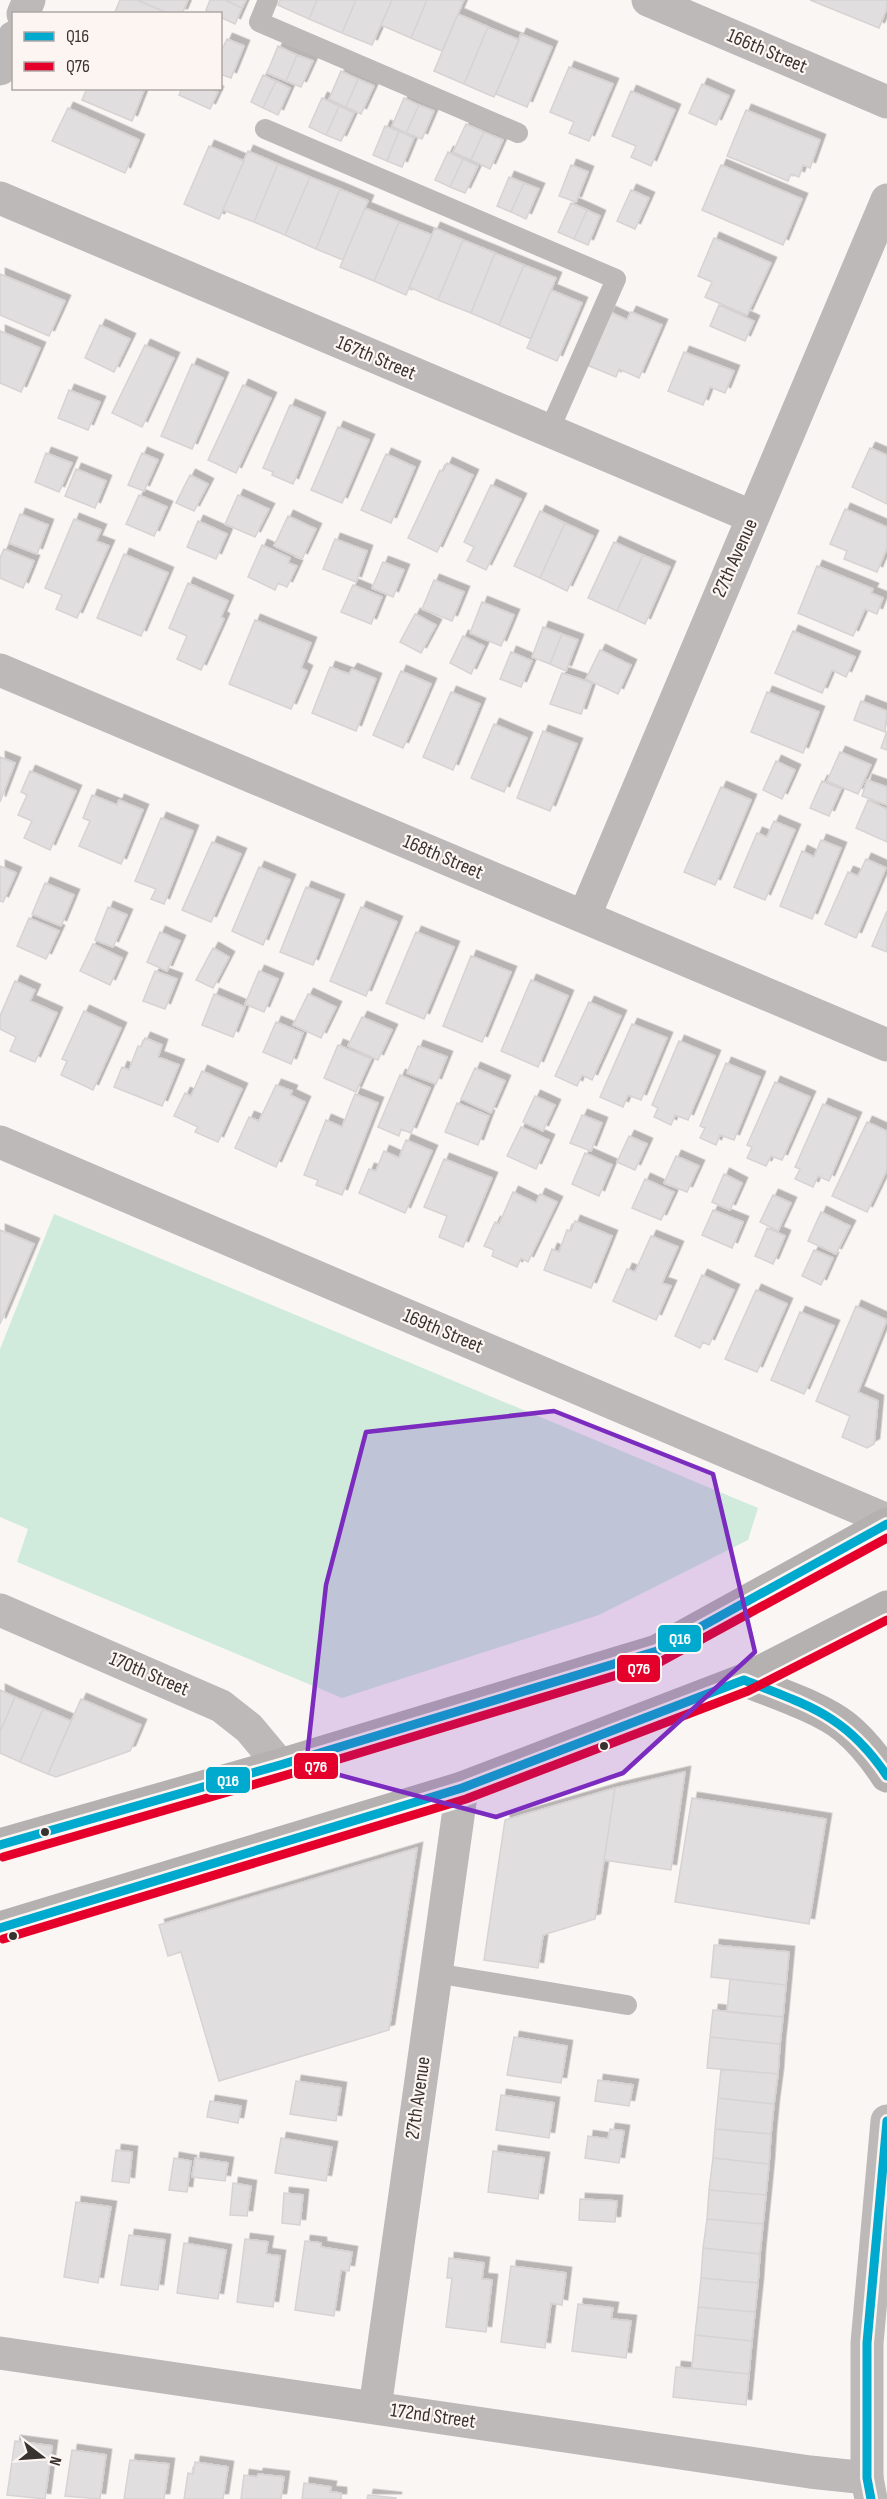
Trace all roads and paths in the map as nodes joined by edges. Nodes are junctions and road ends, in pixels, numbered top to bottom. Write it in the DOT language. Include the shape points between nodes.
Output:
graph roads {
  1 [pos="268,0"];
  2 [pos="648,0"];
  3 [pos="12,42"];
  4 [pos="0,69"];
  5 [pos="887,102"];
  6 [pos="265,129"];
  7 [pos="518,133"];
  8 [pos="0,198"];
  9 [pos="887,200"];
  10 [pos="549,431"];
  11 [pos="753,517"];
  12 [pos="0,670"];
  13 [pos="584,917"];
  14 [pos="887,1045"];
  15 [pos="0,1142"];
  16 [pos="887,1522"];
  17 [pos="887,1607"];
  18 [pos="0,1610"];
  19 [pos="744,1680"];
  20 [pos="280,1765"];
  21 [pos="887,1776"];
  22 [pos="462,1788"];
  23 [pos="0,1845"];
  24 [pos="0,1928"];
  25 [pos="435,1972"];
  26 [pos="627,2005"];
  27 [pos="887,2121"];
  28 [pos="0,2353"];
  29 [pos="375,2408"];
  30 [pos="869,2488"];
  1 -- 7 [label="lane" via="259,22"];
  2 -- 5 [label="street, 166th Street"];
  3 -- 4 [label="street"];
  6 -- 10 [label="lane" via="616,279"];
  8 -- 10 [label="street, 167th Street"];
  9 -- 11 [label="street, 27th Avenue"];
  10 -- 11 [label="street, 167th Street"];
  11 -- 13 [label="street, 27th Avenue"];
  12 -- 13 [label="street, 168th Street"];
  13 -- 14 [label="street, 168th Street"];
  15 -- 16 [label="street, 169th Street"];
  16 -- 20 [label="main road" via="657,1651"];
  17 -- 19 [label="main road"];
  18 -- 20 [label="street, 170th Street" via="221,1706 249,1728"];
  19 -- 21 [label="main road" via="844,1727"];
  19 -- 22 [label="main road"];
  20 -- 23 [label="main road"];
  22 -- 24 [label="main road"];
  22 -- 25 [label="street, 27th Avenue"];
  25 -- 26 [label="lane"];
  25 -- 29 [label="street, 27th Avenue"];
  27 -- 30 [label="street" via="867,2343"];
  28 -- 29 [label="street, 172nd Street"];
  29 -- 30 [label="street, 172nd Street" via="810,2472"];
}
